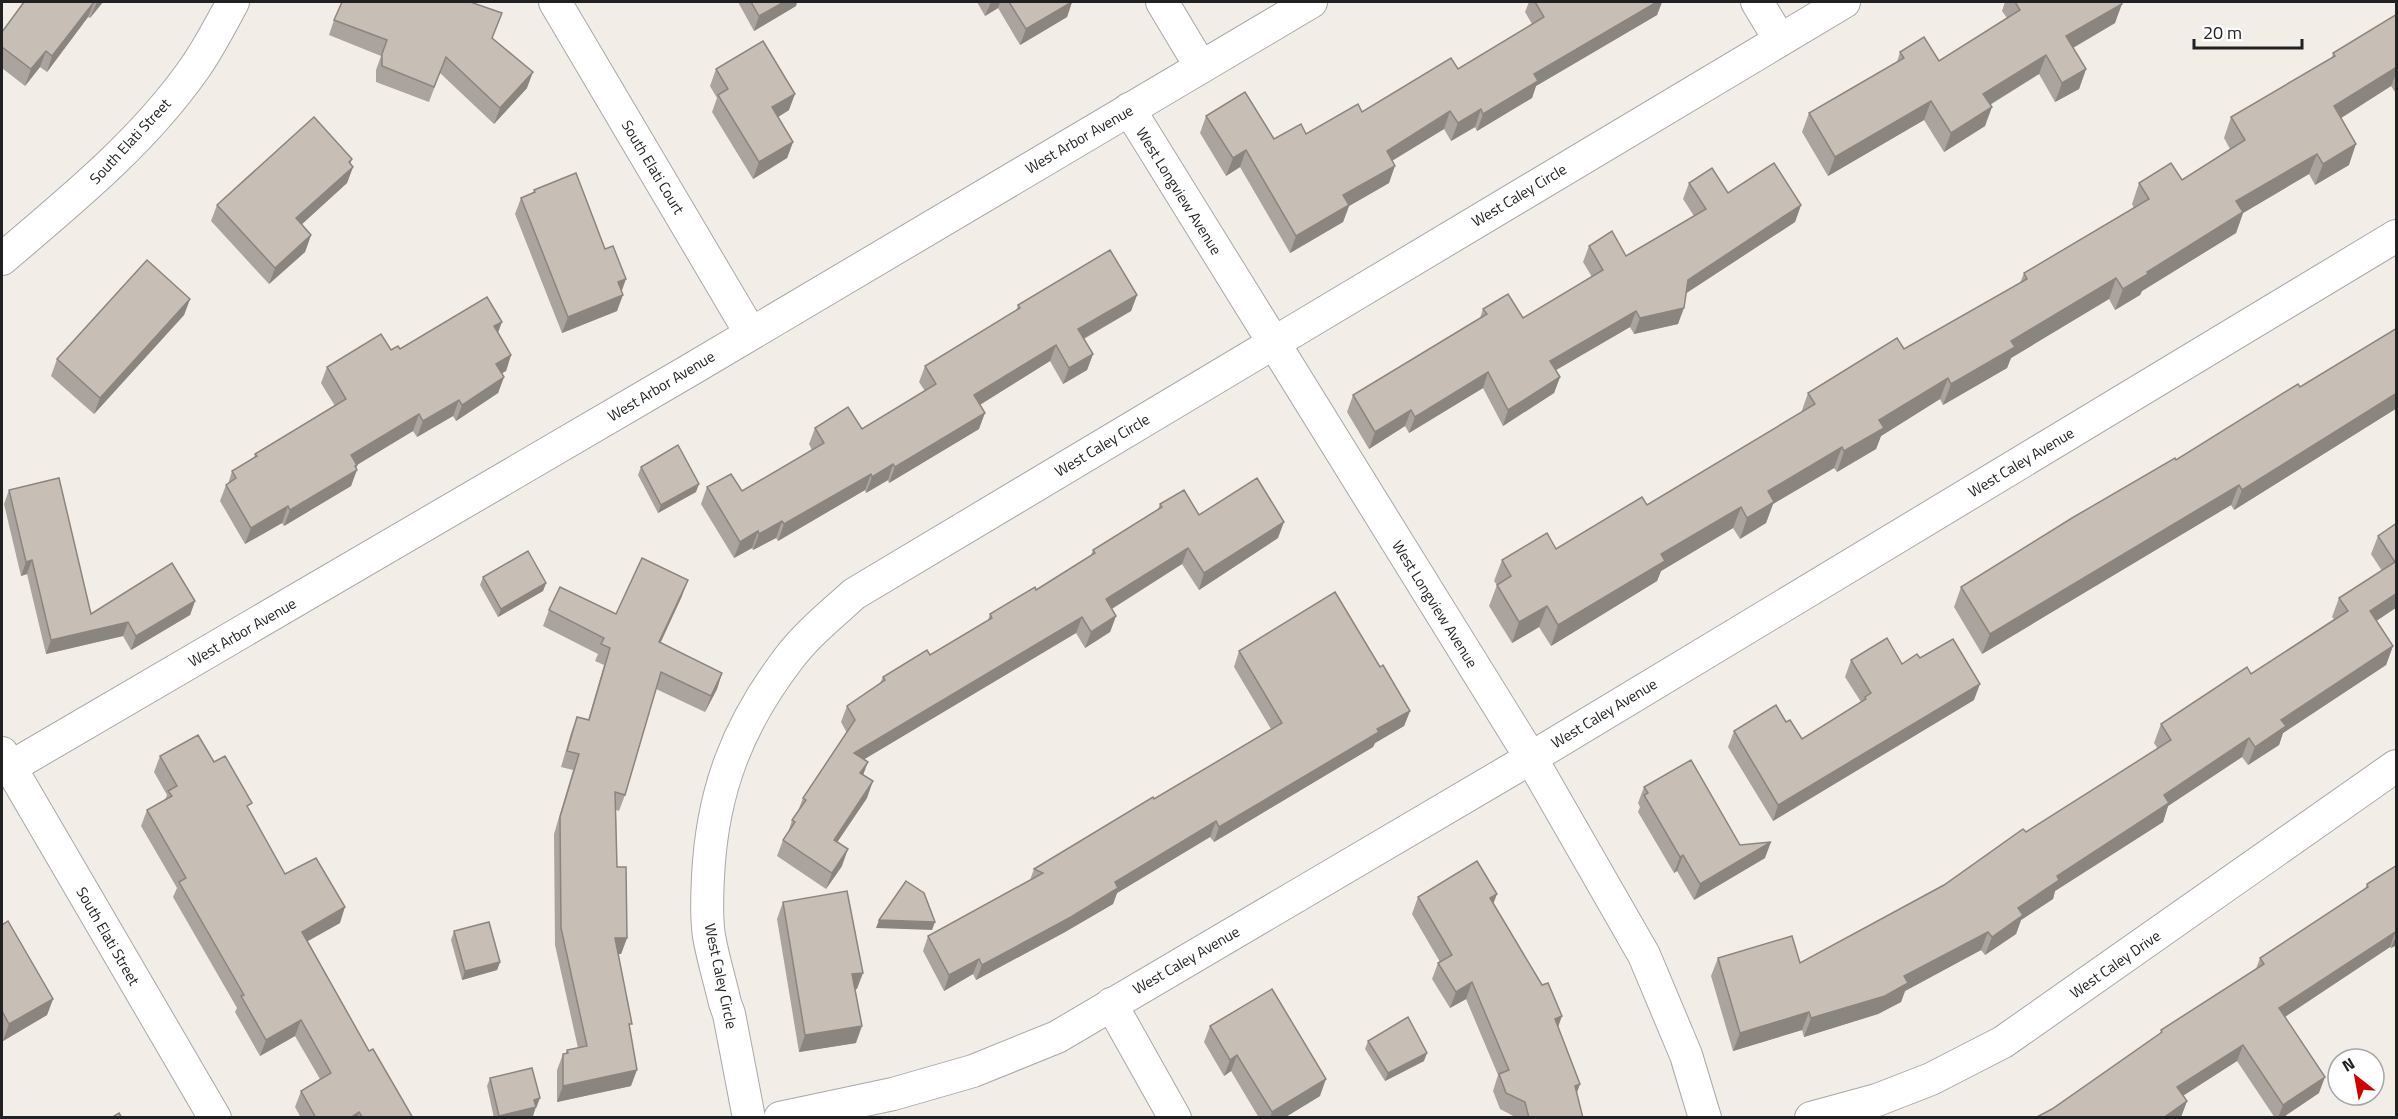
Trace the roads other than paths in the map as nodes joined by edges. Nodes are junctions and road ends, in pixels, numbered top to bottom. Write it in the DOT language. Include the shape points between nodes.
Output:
graph roads {
  1 [pos="233,2"];
  2 [pos="555,2"];
  3 [pos="1162,2"];
  4 [pos="1311,2"];
  5 [pos="1757,2"];
  6 [pos="1844,2"];
  7 [pos="1780,40"];
  8 [pos="1201,67"];
  9 [pos="1129,109"];
  10 [pos="2397,236"];
  11 [pos="2,259"];
  12 [pos="750,332"];
  13 [pos="1273,342"];
  14 [pos="1531,758"];
  15 [pos="5,760"];
  16 [pos="2397,766"];
  17 [pos="1111,1005"];
  18 [pos="215,1118"];
  19 [pos="749,1118"];
  20 [pos="780,1118"];
  21 [pos="1176,1118"];
  22 [pos="1705,1118"];
  23 [pos="1811,1118"];
  1 -- 11 [label="street, South Elati Street" via="195,69 157,114 88,186"];
  2 -- 12 [label="street, South Elati Court"];
  3 -- 8 [label="street"];
  4 -- 8 [label="street, West Arbor Avenue"];
  5 -- 7 [label="street"];
  6 -- 7 [label="street, West Caley Circle"];
  7 -- 13 [label="street, West Caley Circle"];
  8 -- 9 [label="street, West Arbor Avenue"];
  9 -- 12 [label="street, West Arbor Avenue"];
  9 -- 13 [label="street, West Longview Avenue"];
  10 -- 14 [label="street, West Caley Avenue"];
  12 -- 15 [label="street, West Arbor Avenue" via="690,370"];
  13 -- 14 [label="street, West Longview Avenue"];
  13 -- 19 [label="street, West Caley Circle" via="854,594 790,656 765,691 744,724 716,802 707,895 709,935"];
  14 -- 17 [label="street, West Caley Avenue"];
  14 -- 22 [label="street, West Longview Avenue" via="1644,955 1686,1055"];
  15 -- 18 [label="street, South Elati Street"];
  16 -- 23 [label="street, West Caley Drive" via="2003,1042 1931,1079"];
  17 -- 20 [label="street, West Caley Avenue" via="1058,1037 973,1071 893,1094"];
  17 -- 21 [label="street"];
}
